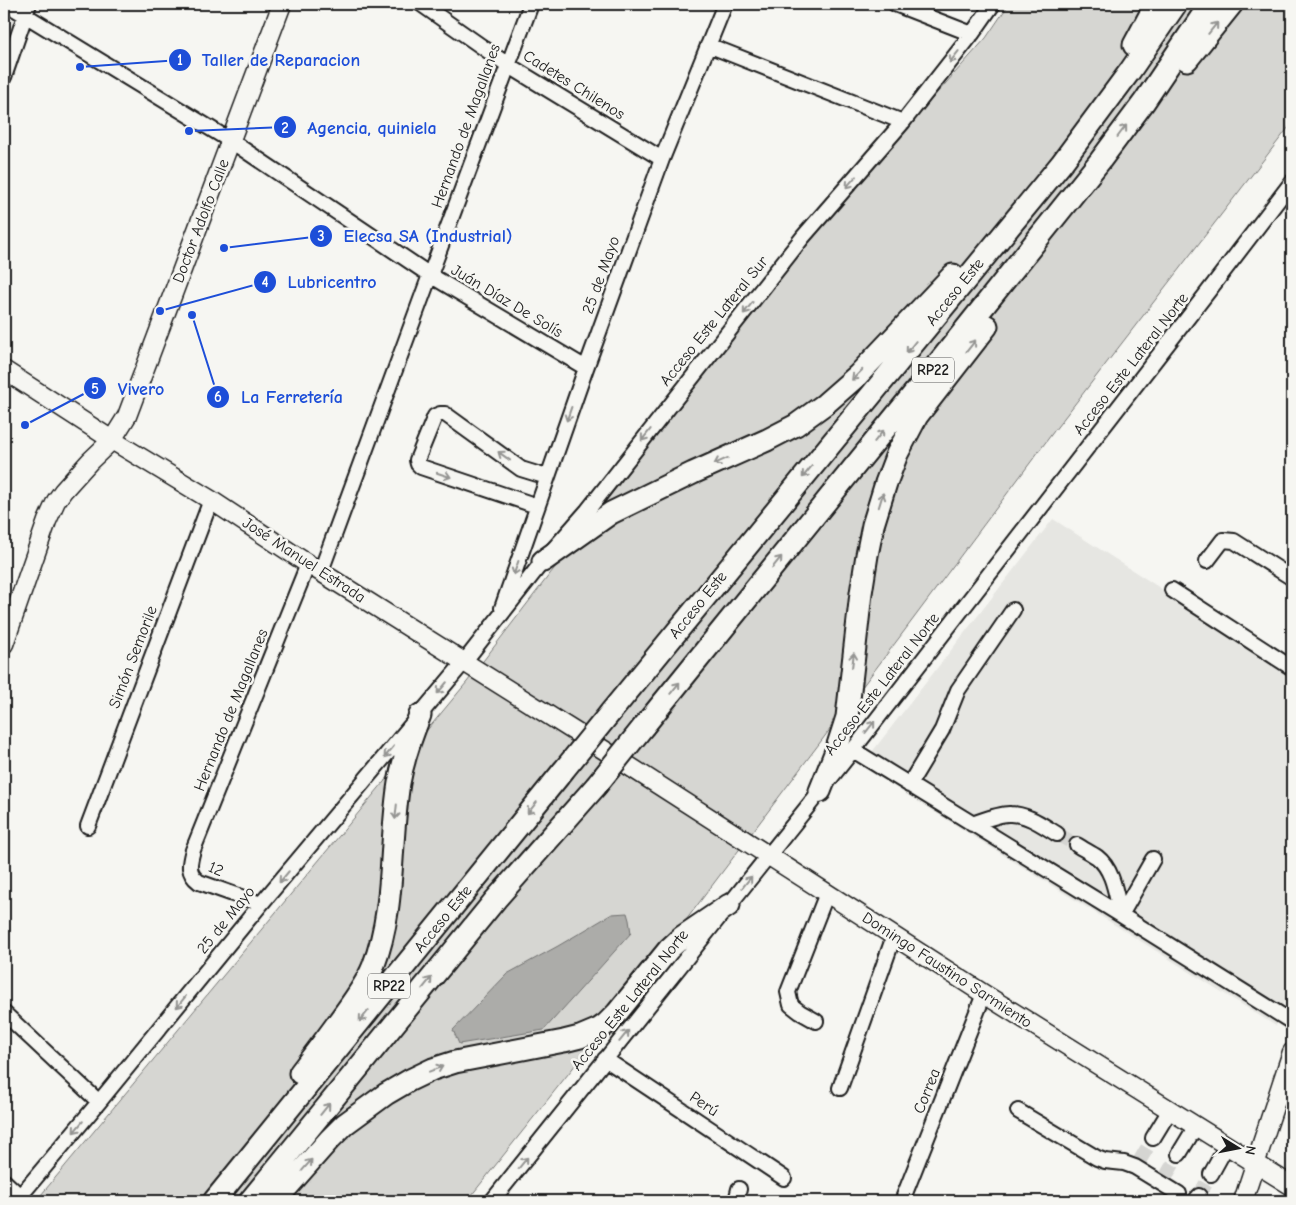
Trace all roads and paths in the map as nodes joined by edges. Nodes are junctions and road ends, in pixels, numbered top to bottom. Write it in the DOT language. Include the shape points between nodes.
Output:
graph roads {
  1 [pos="7,4"];
  2 [pos="282,4"];
  3 [pos="421,4"];
  4 [pos="531,4"];
  5 [pos="725,4"];
  6 [pos="895,4"];
  7 [pos="994,4"];
  8 [pos="1156,4"];
  9 [pos="1176,4"];
  10 [pos="1210,4"];
  11 [pos="1232,4"];
  12 [pos="28,10"];
  13 [pos="972,34"];
  14 [pos="708,45"];
  15 [pos="508,65"];
  16 [pos="4,77"];
  17 [pos="1144,102"];
  18 [pos="1103,108"];
  19 [pos="903,122"];
  20 [pos="231,142"];
  21 [pos="662,159"];
  22 [pos="1100,162"];
  23 [pos="1061,164"];
  24 [pos="1292,182"];
  25 [pos="430,275"];
  26 [pos="586,368"];
  27 [pos="4,370"];
  28 [pos="112,440"];
  29 [pos="547,477"];
  30 [pos="211,500"];
  31 [pos="537,506"];
  32 [pos="544,561"];
  33 [pos="1207,561"];
  34 [pos="315,567"];
  35 [pos="1292,578"];
  36 [pos="1172,590"];
  37 [pos="1013,610"];
  38 [pos="499,618"];
  39 [pos="4,644"];
  40 [pos="464,662"];
  41 [pos="1292,668"];
  42 [pos="420,714"];
  43 [pos="604,750"];
  44 [pos="853,750"];
  45 [pos="909,785"];
  46 [pos="820,791"];
  47 [pos="972,824"];
  48 [pos="88,826"];
  49 [pos="1057,834"];
  50 [pos="1077,845"];
  51 [pos="769,855"];
  52 [pos="1153,859"];
  53 [pos="190,870"];
  54 [pos="827,893"];
  55 [pos="261,904"];
  56 [pos="729,905"];
  57 [pos="1121,915"];
  58 [pos="894,936"];
  59 [pos="984,994"];
  60 [pos="4,1012"];
  61 [pos="816,1020"];
  62 [pos="1292,1022"];
  63 [pos="1292,1052"];
  64 [pos="605,1059"];
  65 [pos="840,1088"];
  66 [pos="99,1102"];
  67 [pos="1170,1110"];
  68 [pos="1018,1111"];
  69 [pos="1196,1126"];
  70 [pos="1153,1138"];
  71 [pos="1227,1145"];
  72 [pos="1180,1154"];
  73 [pos="1255,1163"];
  74 [pos="1211,1174"];
  75 [pos="784,1178"];
  76 [pos="4,1182"];
  77 [pos="1292,1186"];
  78 [pos="1191,1198"];
  79 [pos="18,1199"];
  80 [pos="204,1201"];
  81 [pos="214,1201"];
  82 [pos="250,1201"];
  83 [pos="275,1201"];
  84 [pos="492,1201"];
  85 [pos="902,1201"];
  86 [pos="1243,1201"];
  1 -- 12 [label="street, Juán Díaz De Solís"];
  2 -- 20 [label="main road, Doctor Adolfo Calle"];
  3 -- 15 [label="street, Cadetes Chilenos"];
  4 -- 15 [label="street, Hernando de Magallanes"];
  5 -- 14 [label="street, 25 de Mayo"];
  6 -- 13 [label="street"];
  7 -- 13 [label="street, Acceso Este Lateral Sur"];
  8 -- 18 [label="highway"];
  9 -- 18 [label="highway, Acceso Este / RP22"];
  10 -- 17 [label="highway, Acceso Este / RP22"];
  17 -- 11 [label="highway, one-way" via="1173,78"];
  12 -- 16 [label="street"];
  12 -- 20 [label="street, Juán Díaz De Solís"];
  13 -- 19 [label="street, Acceso Este Lateral Sur, one-way"];
  14 -- 19 [label="street"];
  14 -- 21 [label="street, 25 de Mayo"];
  15 -- 21 [label="street, Cadetes Chilenos"];
  15 -- 25 [label="street, Hernando de Magallanes"];
  22 -- 17 [label="highway, Acceso Este / RP22, one-way"];
  18 -- 23 [label="highway, Acceso Este / RP22"];
  19 -- 32 [label="street, Acceso Este Lateral Sur, one-way" via="804,237"];
  20 -- 25 [label="street, Juán Díaz De Solís"];
  20 -- 28 [label="main road, Doctor Adolfo Calle" via="127,416"];
  21 -- 26 [label="street, 25 de Mayo"];
  46 -- 22 [label="highway, one-way" via="847,717 867,556 873,525 897,454 917,416 1033,266"];
  82 -- 22 [label="highway, Acceso Este / RP22, one-way, bridge" via="496,899 596,786"];
  23 -- 32 [label="highway, one-way" via="841,392 796,425 611,513"];
  23 -- 81 [label="highway, Acceso Este / RP22, one-way, bridge"];
  44 -- 24 [label="street, Acceso Este Lateral Norte, one-way"];
  25 -- 26 [label="street, Juán Díaz De Solís"];
  25 -- 34 [label="street, Hernando de Magallanes"];
  26 -- 29 [label="street, 25 de Mayo, one-way"];
  27 -- 28 [label="main road, José Manuel Estrada"];
  28 -- 30 [label="main road, José Manuel Estrada"];
  28 -- 39 [label="main road, Doctor Adolfo Calle" via="56,501"];
  29 -- 31 [label="street, 25 de Mayo"];
  29 -- 31 [label="street, one-way" via="521,469 445,414 435,416 417,460 422,467"];
  30 -- 34 [label="main road, José Manuel Estrada"];
  30 -- 48 [label="street, Simón Semorile"];
  31 -- 38 [label="street, 25 de Mayo, one-way"];
  32 -- 38 [label="street, Acceso Este Lateral Sur"];
  33 -- 35 [label="street" via="1223,540 1234,541"];
  34 -- 40 [label="main road, José Manuel Estrada"];
  34 -- 53 [label="street, Hernando de Magallanes" via="193,850"];
  36 -- 41 [label="street"];
  37 -- 45 [label="street" via="958,690 942,730"];
  38 -- 40 [label="street, Acceso Este Lateral Sur"];
  40 -- 42 [label="street, 25 de Mayo, one-way"];
  40 -- 43 [label="main road, José Manuel Estrada"];
  42 -- 55 [label="street, 25 de Mayo, one-way"];
  42 -- 80 [label="highway, one-way" via="399,783 388,905 372,968 361,992"];
  43 -- 51 [label="main road, Domingo Faustino Sarmiento"];
  44 -- 45 [label="street"];
  44 -- 46 [label="street, Acceso Este Lateral Norte"];
  45 -- 47 [label="street"];
  46 -- 51 [label="street, Acceso Este Lateral Norte"];
  47 -- 49 [label="street" via="1008,813 1033,820"];
  47 -- 57 [label="street"];
  50 -- 57 [label="street" via="1107,868"];
  51 -- 54 [label="main road, Domingo Faustino Sarmiento"];
  56 -- 51 [label="street, Acceso Este Lateral Norte, one-way"];
  52 -- 57 [label="street"];
  53 -- 55 [label="street, 12" via="199,882"];
  54 -- 58 [label="main road, Domingo Faustino Sarmiento"];
  54 -- 61 [label="street" via="788,992 791,1005"];
  55 -- 66 [label="street, 25 de Mayo, one-way"];
  64 -- 56 [label="street, Acceso Este Lateral Norte, one-way"];
  83 -- 56 [label="highway, one-way" via="345,1124 410,1080 455,1062 564,1041 599,1029 617,1013 669,949"];
  57 -- 62 [label="street"];
  58 -- 59 [label="main road, Domingo Faustino Sarmiento"];
  58 -- 65 [label="street"];
  59 -- 67 [label="main road, Domingo Faustino Sarmiento"];
  59 -- 85 [label="street, Correa"];
  60 -- 66 [label="street"];
  63 -- 73 [label="main road"];
  64 -- 75 [label="street, Perú"];
  84 -- 64 [label="street, Acceso Este Lateral Norte, one-way"];
  66 -- 79 [label="street, 25 de Mayo, one-way"];
  67 -- 69 [label="main road, Domingo Faustino Sarmiento"];
  67 -- 70 [label="street"];
  68 -- 78 [label="street" via="1097,1158 1137,1164"];
  69 -- 71 [label="main road, Domingo Faustino Sarmiento"];
  69 -- 72 [label="street"];
  71 -- 73 [label="main road, Domingo Faustino Sarmiento"];
  71 -- 74 [label="street"];
  73 -- 77 [label="main road, Domingo Faustino Sarmiento"];
  73 -- 86 [label="main road"];
  76 -- 79 [label="street"];
}
